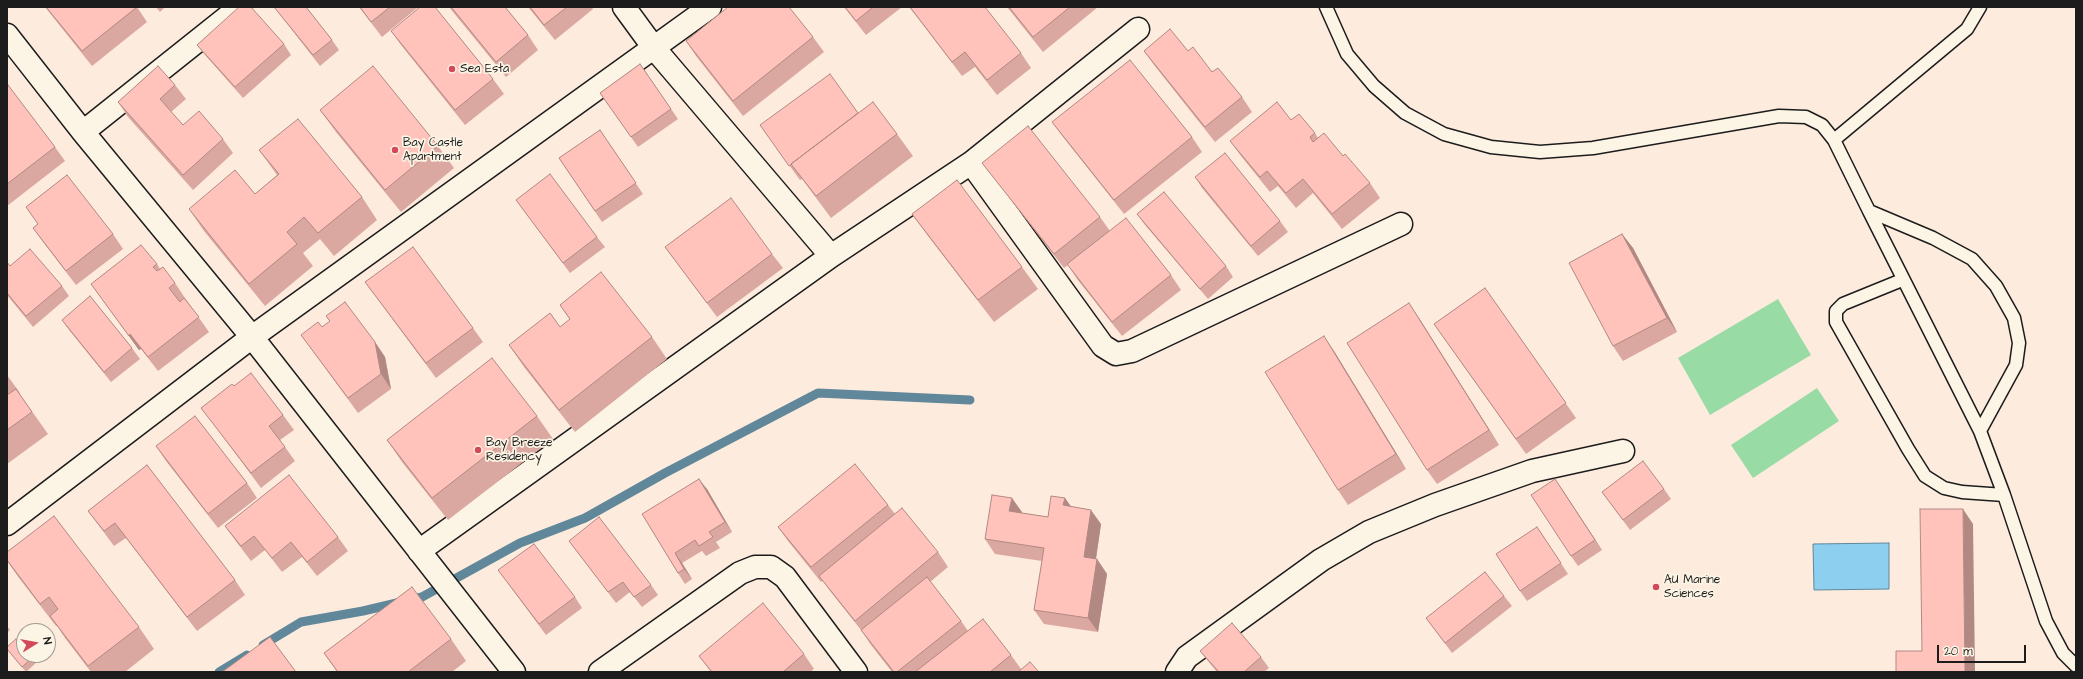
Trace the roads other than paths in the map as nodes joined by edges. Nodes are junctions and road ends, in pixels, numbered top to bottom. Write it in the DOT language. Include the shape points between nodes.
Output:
graph roads {
  1 [pos="240,7"];
  2 [pos="624,7"];
  3 [pos="710,7"];
  4 [pos="1326,7"];
  5 [pos="1980,7"];
  6 [pos="1138,29"];
  7 [pos="7,35"];
  8 [pos="654,48"];
  9 [pos="82,132"];
  10 [pos="1834,140"];
  11 [pos="971,163"];
  12 [pos="1868,211"];
  13 [pos="1401,224"];
  14 [pos="831,256"];
  15 [pos="1902,280"];
  16 [pos="252,337"];
  17 [pos="1980,431"];
  18 [pos="1623,451"];
  19 [pos="2004,495"];
  20 [pos="7,524"];
  21 [pos="419,550"];
  22 [pos="2076,666"];
  23 [pos="514,672"];
  24 [pos="600,672"];
  25 [pos="856,672"];
  26 [pos="1177,672"];
  1 -- 9 [label="street"];
  2 -- 8 [label="street"];
  3 -- 8 [label="street"];
  4 -- 10 [label="lane" via="1347,54 1374,86 1405,113 1444,134 1491,147 1540,152 1593,148 1779,116 1806,117 1822,125"];
  5 -- 10 [label="lane" via="1967,29"];
  6 -- 11 [label="street"];
  7 -- 9 [label="street"];
  8 -- 14 [label="street"];
  8 -- 16 [label="street"];
  9 -- 16 [label="street"];
  10 -- 12 [label="lane"];
  11 -- 13 [label="street" via="1103,346 1116,354 1132,351"];
  11 -- 14 [label="street"];
  12 -- 15 [label="lane"];
  12 -- 17 [label="lane" via="1933,238 1972,259 1996,286 2014,318 2019,342 2016,365"];
  14 -- 21 [label="street"];
  15 -- 17 [label="lane"];
  15 -- 19 [label="lane" via="1843,304 1836,311 1836,322 1925,476 1944,488"];
  16 -- 20 [label="street"];
  16 -- 21 [label="street"];
  17 -- 19 [label="lane"];
  18 -- 26 [label="street" via="1532,471 1369,532 1321,560 1193,653"];
  19 -- 22 [label="lane" via="2046,622 2063,653"];
  21 -- 23 [label="street"];
  24 -- 25 [label="street" via="740,573 755,567 771,567 786,576"];
}
